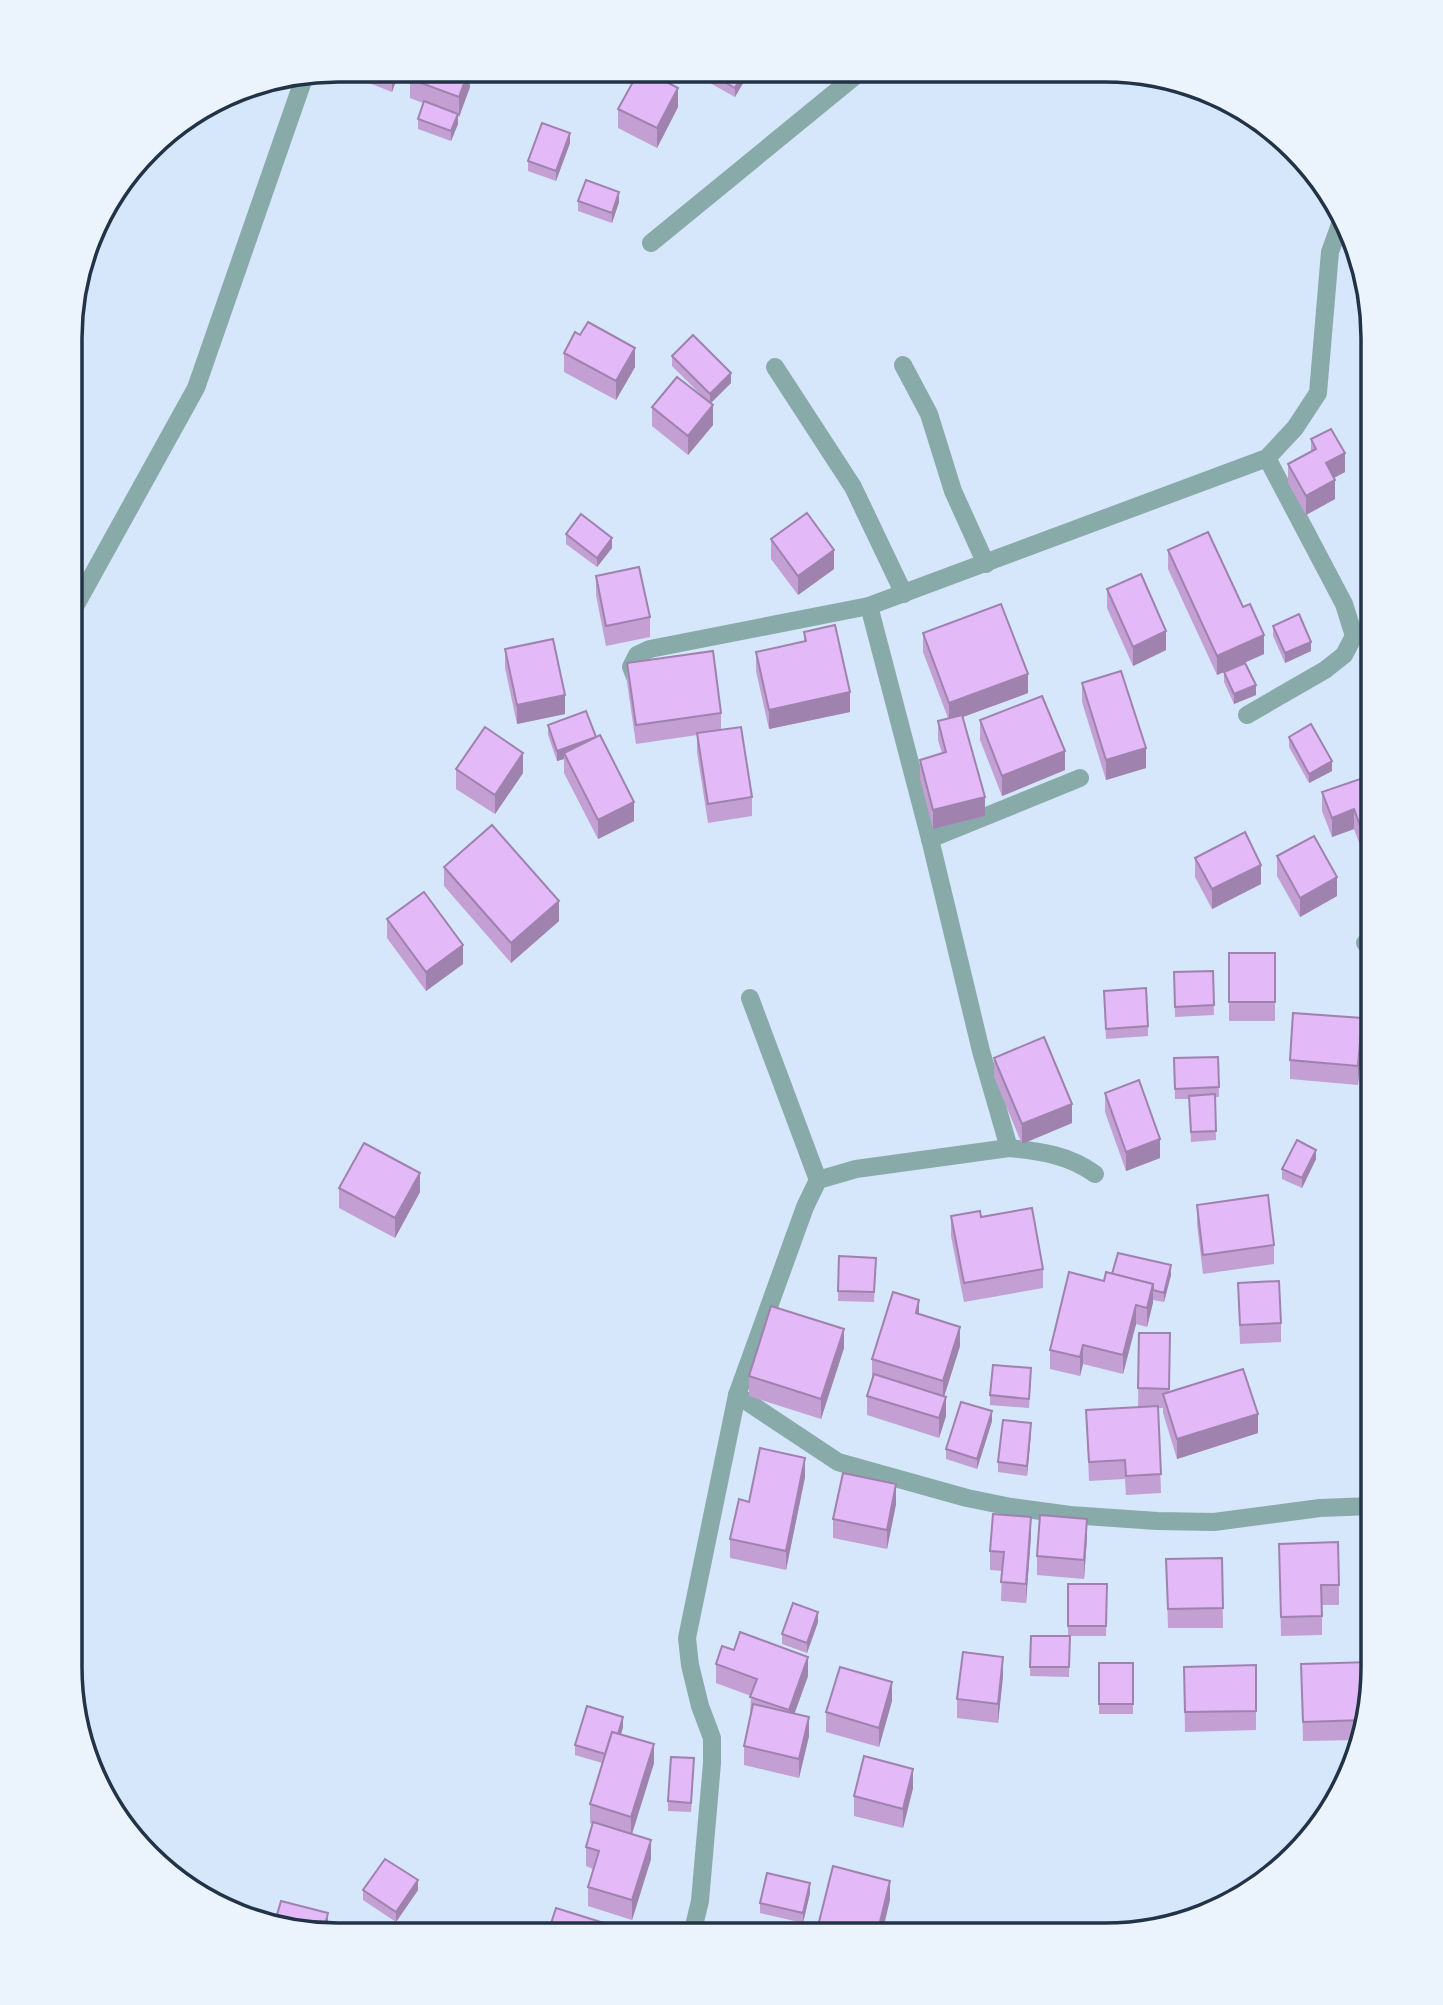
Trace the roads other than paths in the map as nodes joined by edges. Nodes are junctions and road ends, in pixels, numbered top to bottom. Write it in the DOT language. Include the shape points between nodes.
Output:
graph roads {
  1 [pos="848,82"];
  2 [pos="302,85"];
  3 [pos="1337,232"];
  4 [pos="650,243"];
  5 [pos="903,365"];
  6 [pos="775,368"];
  7 [pos="1267,458"];
  8 [pos="986,564"];
  9 [pos="82,594"];
  10 [pos="904,594"];
  11 [pos="869,606"];
  12 [pos="635,677"];
  13 [pos="1247,715"];
  14 [pos="1080,778"];
  15 [pos="930,839"];
  16 [pos="750,998"];
  17 [pos="1009,1148"];
  18 [pos="1095,1174"];
  19 [pos="818,1180"];
  20 [pos="737,1395"];
  21 [pos="1361,1506"];
  22 [pos="695,1923"];
  1 -- 4 [label="street"];
  2 -- 9 [label="street" via="196,388"];
  3 -- 7 [label="street" via="1331,253 1318,393 1295,428"];
  5 -- 8 [label="street" via="929,414 953,491"];
  6 -- 10 [label="street" via="853,487"];
  7 -- 8 [label="street"];
  7 -- 13 [label="street" via="1344,604 1354,636 1344,655 1325,670"];
  8 -- 10 [label="street"];
  10 -- 11 [label="street"];
  11 -- 12 [label="street" via="650,649 637,655 631,667"];
  11 -- 15 [label="street"];
  14 -- 15 [label="street"];
  15 -- 17 [label="street"];
  16 -- 19 [label="street"];
  17 -- 18 [label="street" via="1079,1162"];
  17 -- 19 [label="street" via="856,1169"];
  19 -- 20 [label="street"];
  20 -- 21 [label="street" via="838,1462 1011,1507 1070,1515 1214,1522"];
  20 -- 22 [label="street" via="687,1638 700,1706 712,1738"];
}
